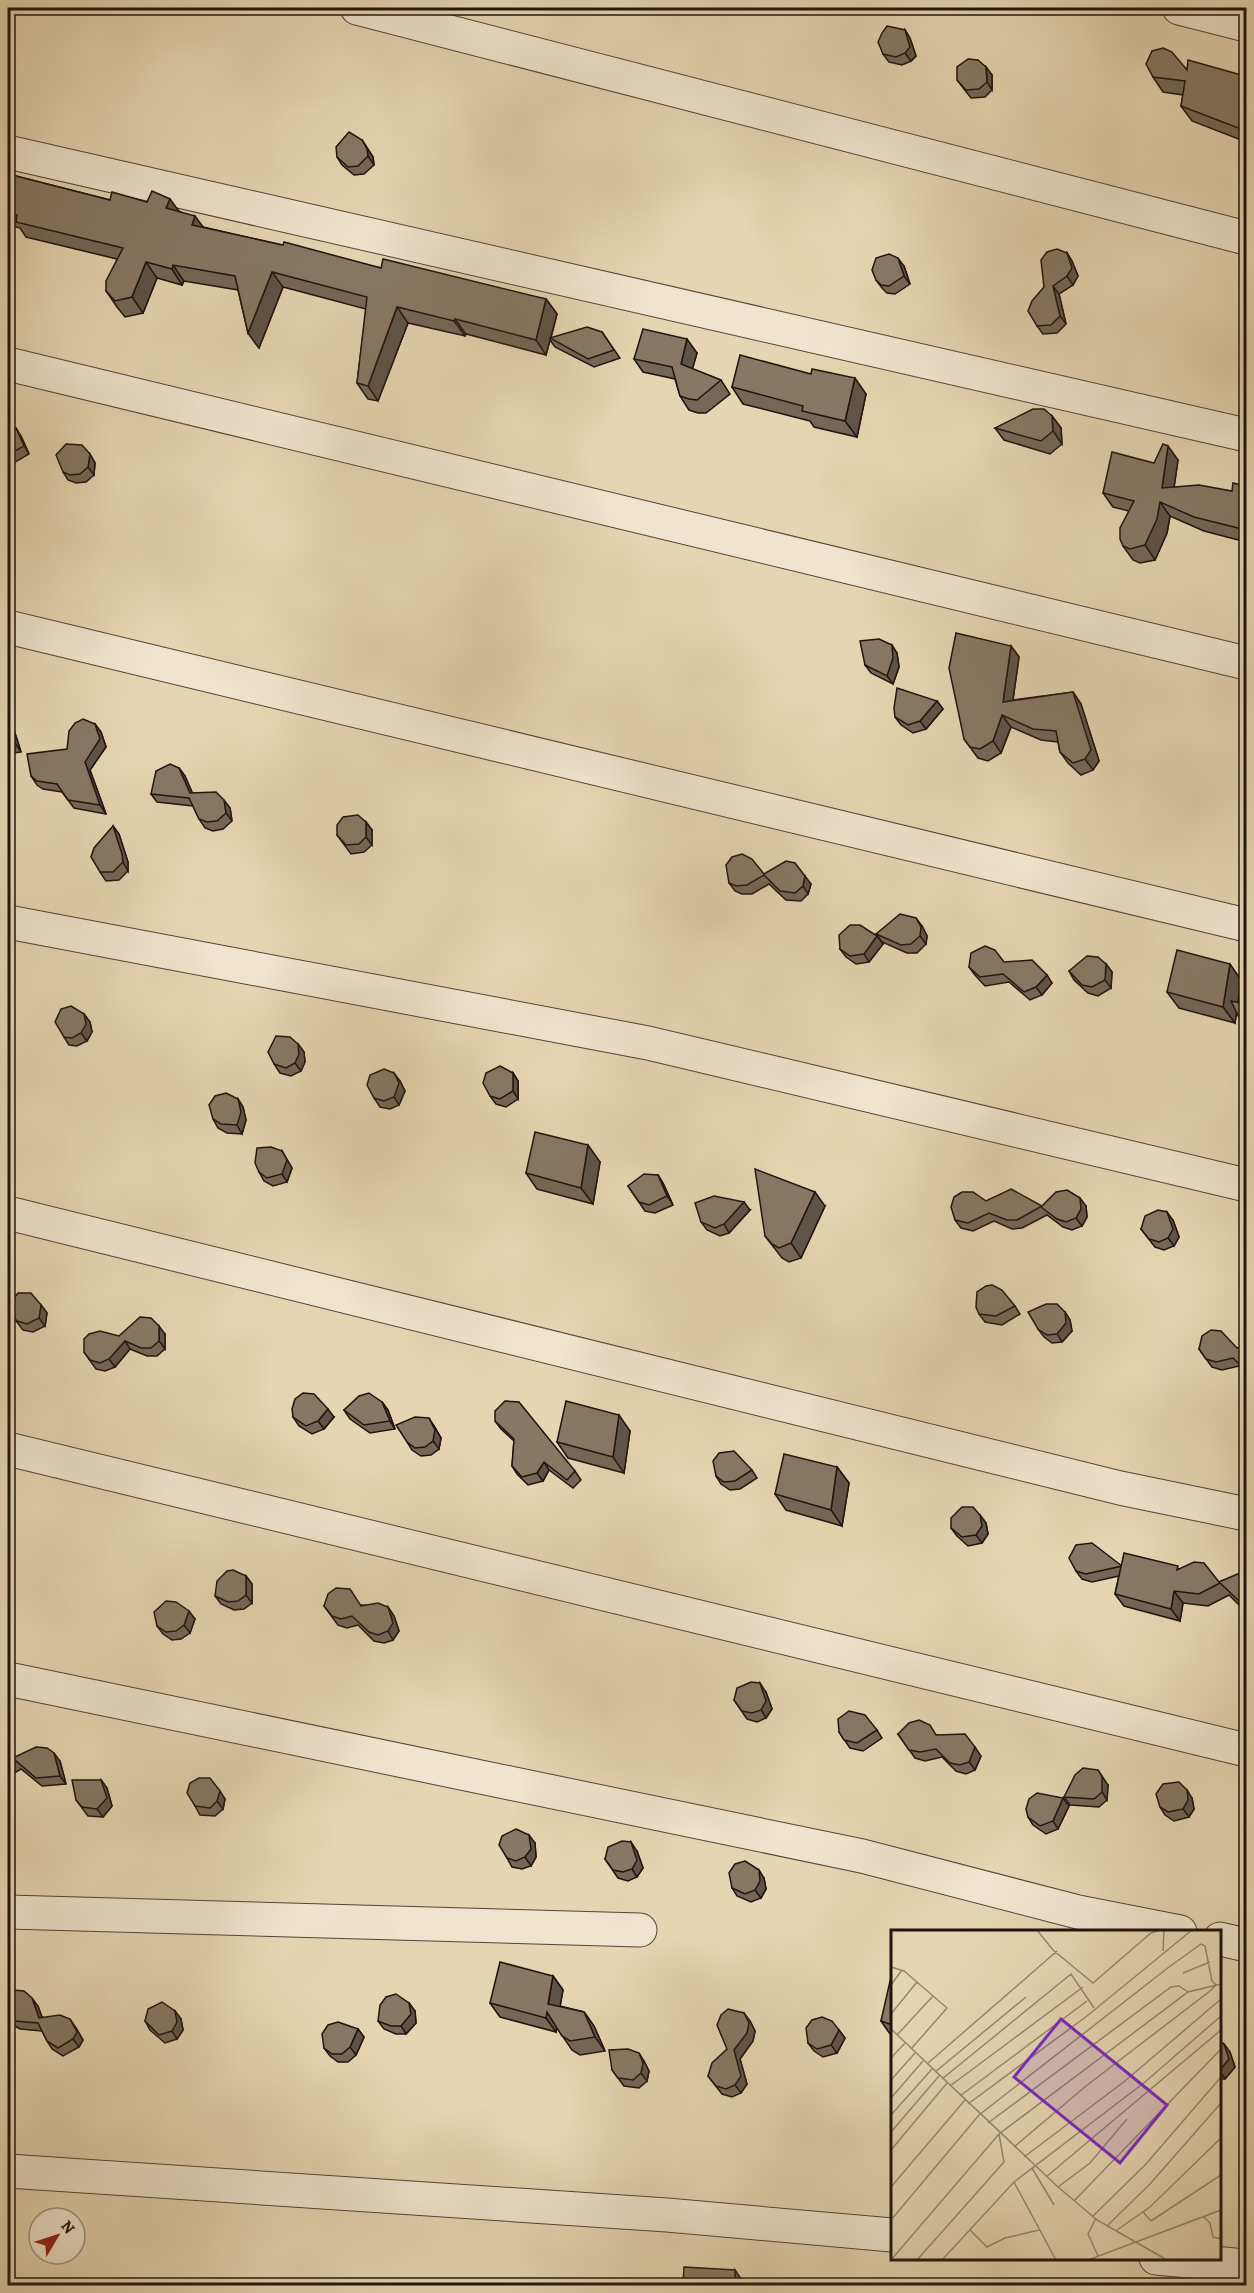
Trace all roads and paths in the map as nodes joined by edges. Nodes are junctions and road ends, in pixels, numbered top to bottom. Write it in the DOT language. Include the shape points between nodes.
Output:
graph roads {
  1 [pos="357,8"];
  2 [pos="1179,8"];
  3 [pos="1246,25"];
  4 [pos="8,152"];
  5 [pos="1246,238"];
  6 [pos="8,364"];
  7 [pos="1246,435"];
  8 [pos="8,627"];
  9 [pos="1246,663"];
  10 [pos="8,922"];
  11 [pos="1246,925"];
  12 [pos="1246,1185"];
  13 [pos="8,1213"];
  14 [pos="8,1449"];
  15 [pos="1246,1514"];
  16 [pos="8,1679"];
  17 [pos="1246,1750"];
  18 [pos="8,1912"];
  19 [pos="640,1930"];
  20 [pos="1170,1930"];
  21 [pos="1221,1939"];
  22 [pos="1246,1945"];
  23 [pos="8,2171"];
  24 [pos="891,2235"];
  25 [pos="1169,2260"];
  26 [pos="1246,2266"];
  1 -- 5 [label="street"];
  2 -- 3 [label="street"];
  4 -- 7 [label="street"];
  6 -- 9 [label="street"];
  8 -- 11 [label="street"];
  10 -- 12 [label="street" via="648,1043"];
  13 -- 15 [label="street" via="1120,1488"];
  14 -- 17 [label="street"];
  16 -- 20 [label="street" via="862,1856 1078,1912"];
  18 -- 19 [label="street"];
  21 -- 22 [label="street"];
  23 -- 24 [label="street"];
  25 -- 26 [label="street"];
}
